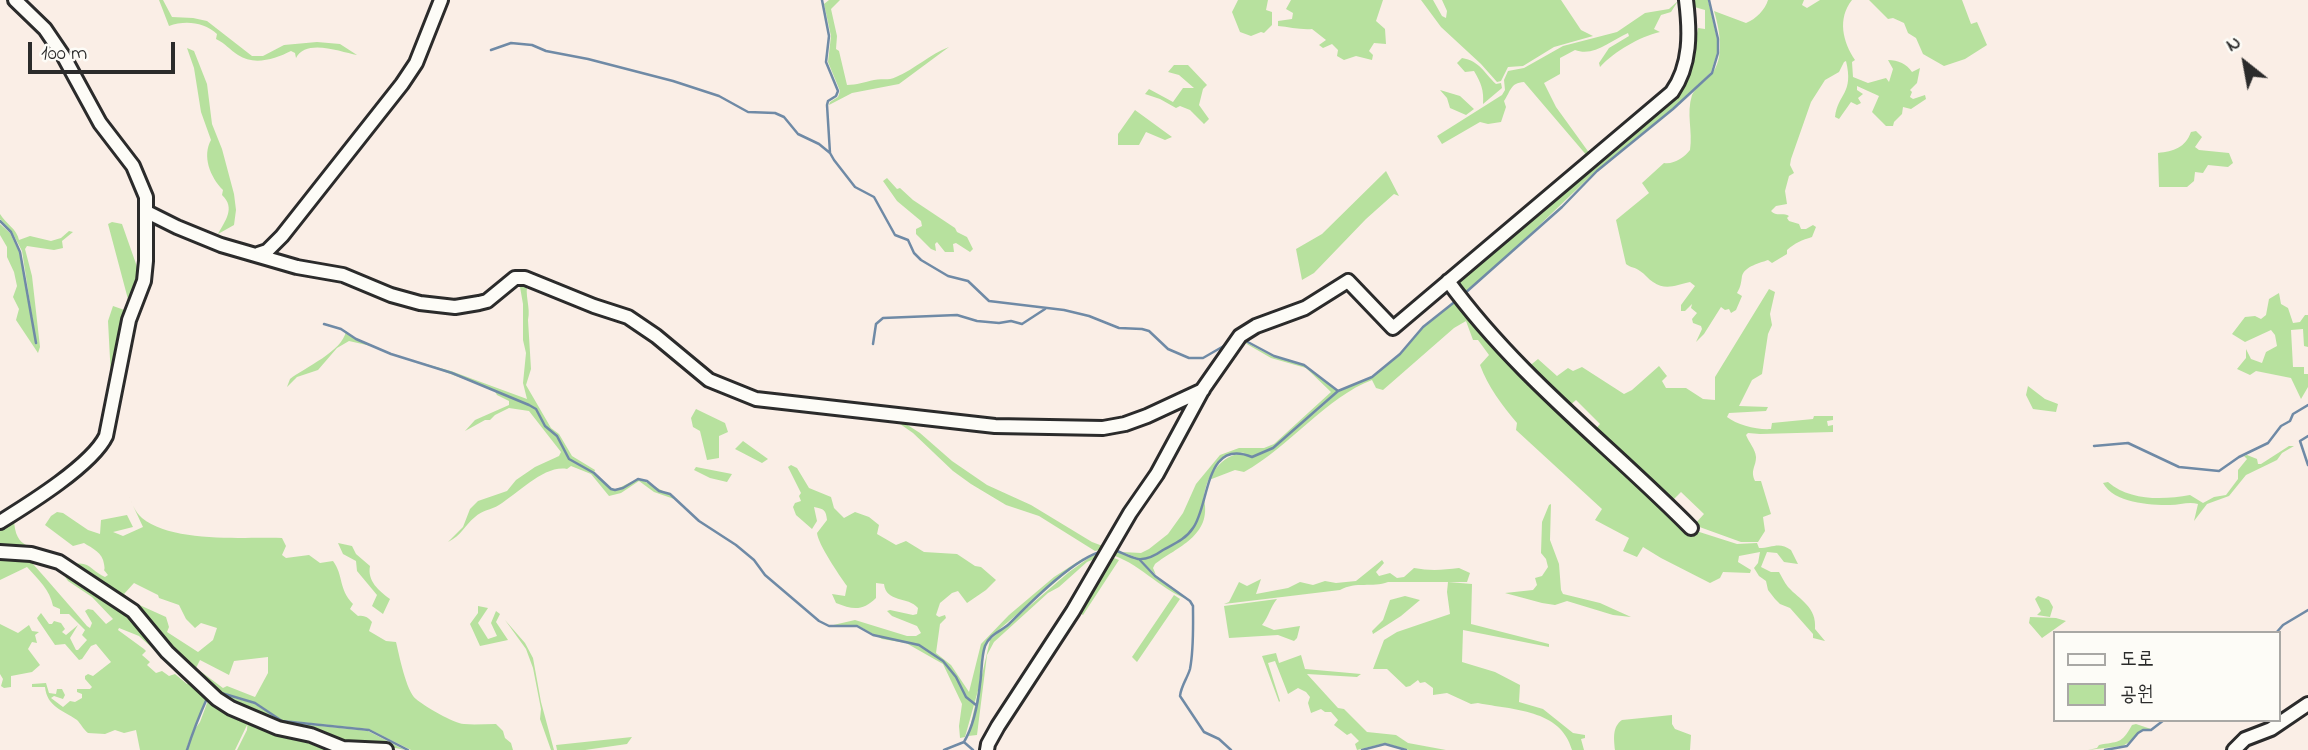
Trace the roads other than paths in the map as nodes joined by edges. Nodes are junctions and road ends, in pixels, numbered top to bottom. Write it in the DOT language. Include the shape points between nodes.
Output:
graph roads {
  1 [pos="15,0"];
  2 [pos="442,0"];
  3 [pos="1686,0"];
  4 [pos="148,212"];
  5 [pos="258,254"];
  6 [pos="1448,281"];
  7 [pos="1203,390"];
  8 [pos="0,522"];
  9 [pos="1692,528"];
  10 [pos="0,552"];
  11 [pos="2308,704"];
  12 [pos="386,750"];
  13 [pos="987,750"];
  14 [pos="2234,750"];
  1 -- 4 [label="street" via="53,40 100,123 134,166"];
  2 -- 5 [label="street" via="402,84 282,236"];
  3 -- 6 [label="street" via="1689,41 1685,68 1672,92"];
  4 -- 5 [label="street" via="203,239"];
  4 -- 8 [label="street" via="144,281 125,336 101,447"];
  5 -- 7 [label="street" via="438,306 487,301 515,278 525,278 628,317 709,380 756,399 995,426 1103,428 1136,420"];
  6 -- 7 [label="street" via="1393,328 1348,281 1306,308 1240,336"];
  6 -- 9 [label="street" via="1524,371"];
  7 -- 13 [label="street" via="1157,474"];
  10 -- 12 [label="street" via="59,562 133,611 167,652 230,708 343,748"];
  11 -- 14 [label="street" via="2271,729 2245,738"];
}
